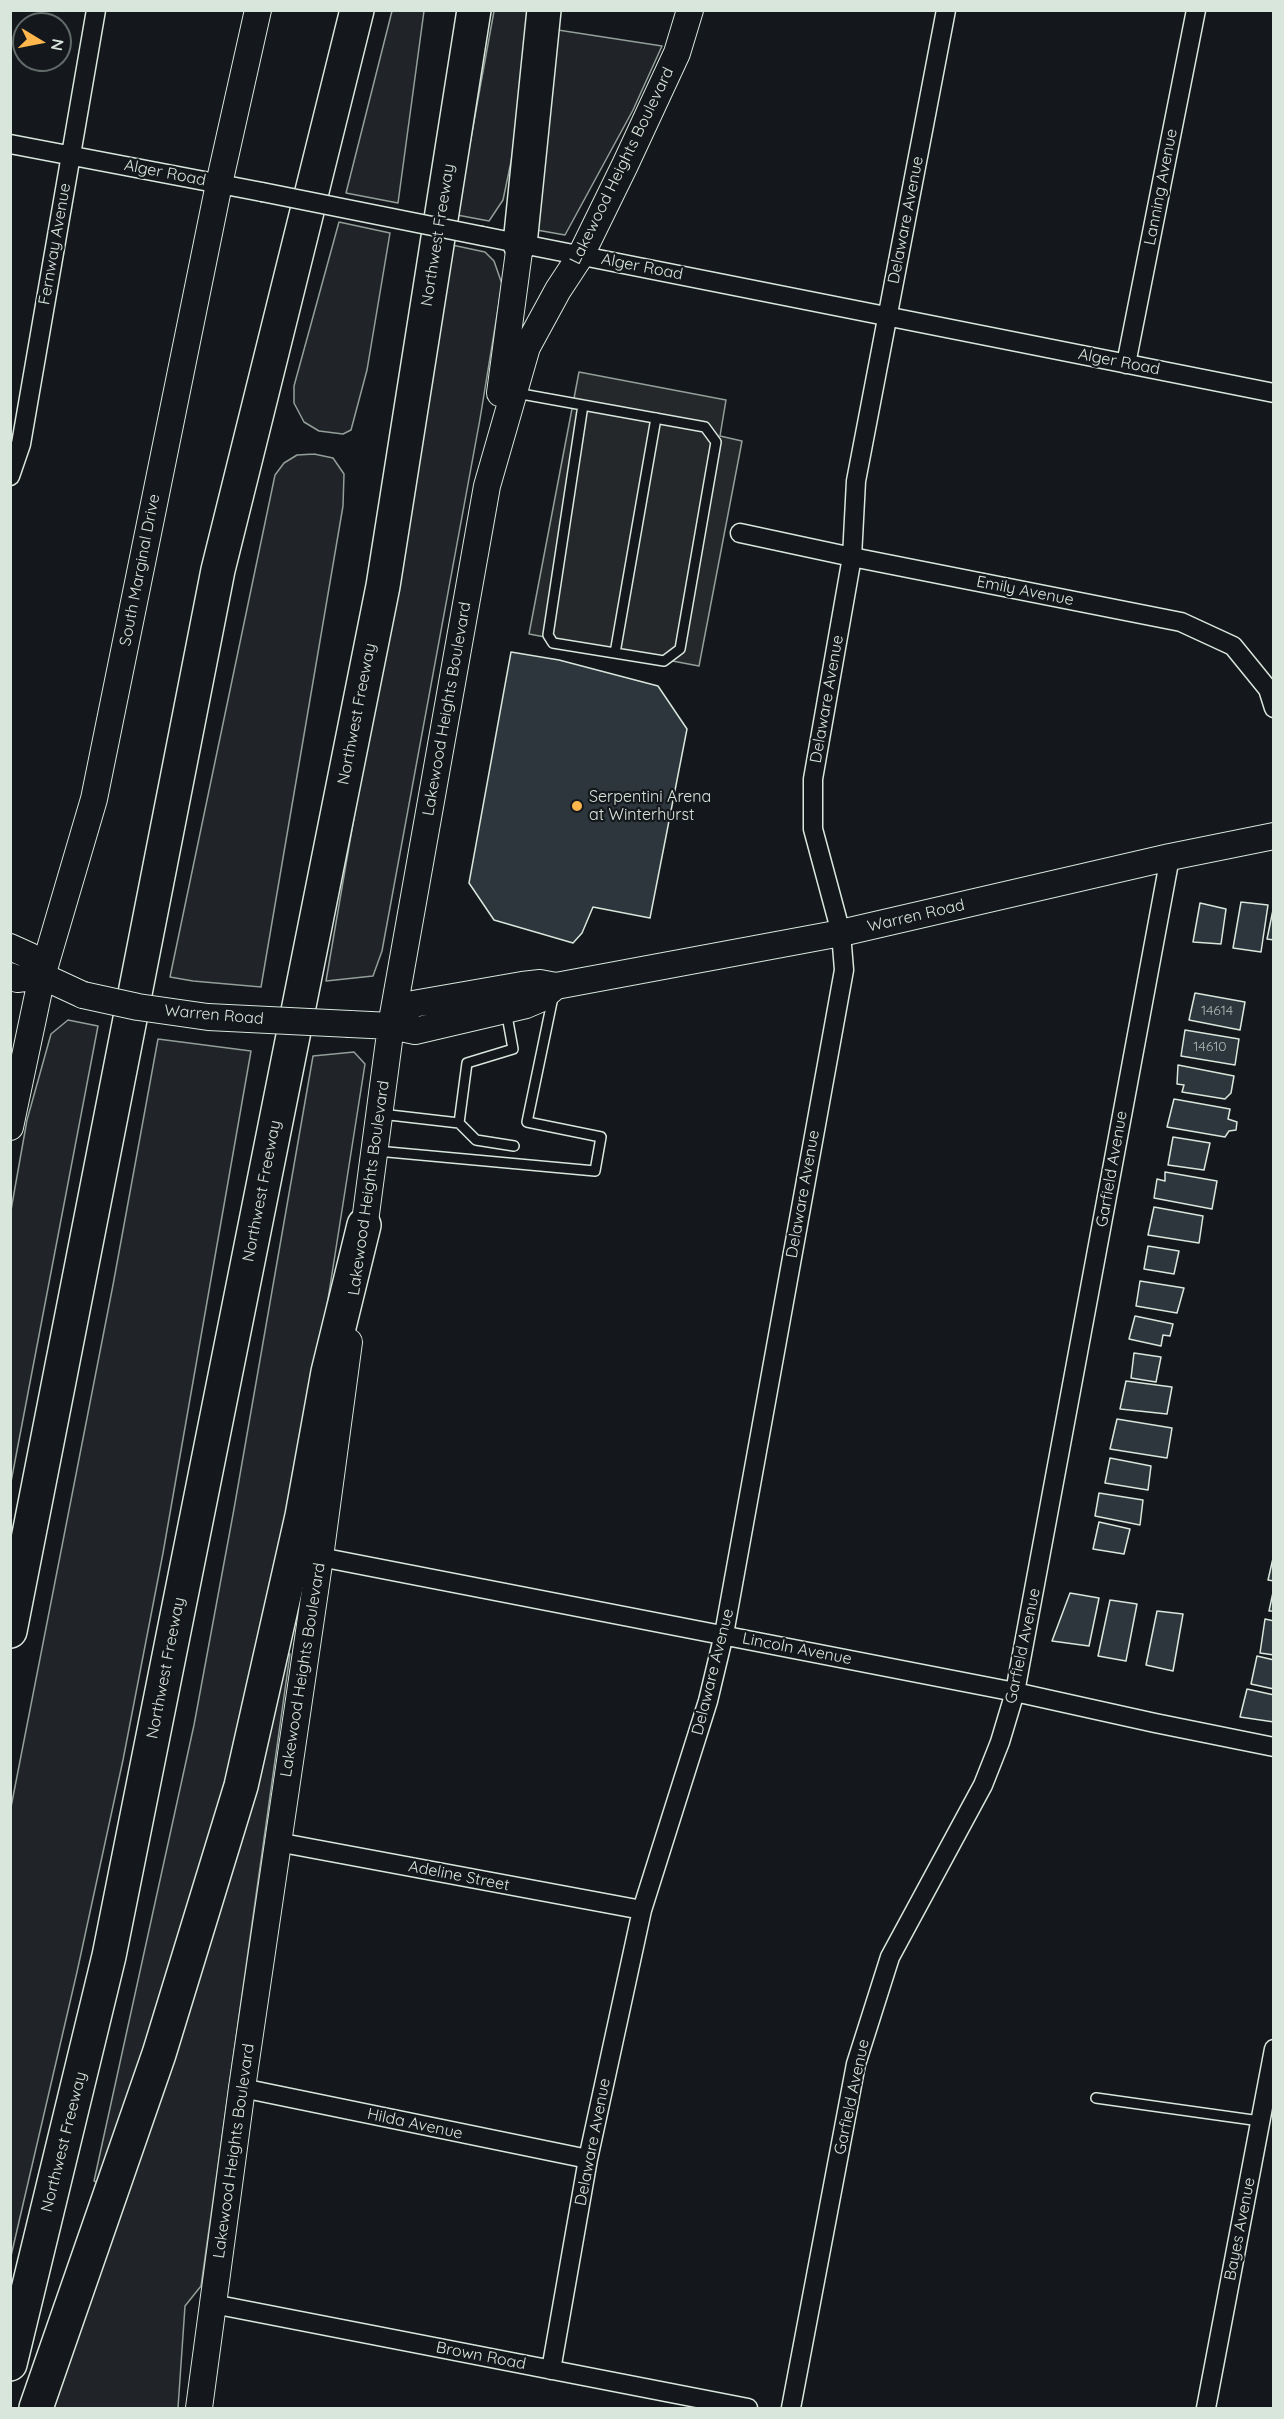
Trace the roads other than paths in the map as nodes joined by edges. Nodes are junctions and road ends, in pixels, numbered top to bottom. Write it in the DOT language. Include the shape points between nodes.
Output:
graph roads {
  1 [pos="96,10"];
  2 [pos="258,10"];
  3 [pos="357,10"];
  4 [pos="474,10"];
  5 [pos="544,10"];
  6 [pos="690,10"];
  7 [pos="946,10"];
  8 [pos="1196,10"];
  9 [pos="10,144"];
  10 [pos="71,156"];
  11 [pos="219,184"];
  12 [pos="520,244"];
  13 [pos="581,255"];
  14 [pos="888,315"];
  15 [pos="1126,364"];
  16 [pos="514,392"];
  17 [pos="1274,393"];
  18 [pos="583,405"];
  19 [pos="656,418"];
  20 [pos="10,476"];
  21 [pos="488,486"];
  22 [pos="740,533"];
  23 [pos="852,557"];
  24 [pos="615,653"];
  25 [pos="1274,708"];
  26 [pos="1274,836"];
  27 [pos="1170,857"];
  28 [pos="841,933"];
  29 [pos="10,947"];
  30 [pos="10,976"];
  31 [pos="42,976"];
  32 [pos="556,986"];
  33 [pos="506,1009"];
  34 [pos="391,1026"];
  35 [pos="379,1114"];
  36 [pos="459,1123"];
  37 [pos="10,1127"];
  38 [pos="514,1146"];
  39 [pos="374,1151"];
  40 [pos="364,1225"];
  41 [pos="320,1557"];
  42 [pos="10,1631"];
  43 [pos="724,1634"];
  44 [pos="1016,1692"];
  45 [pos="1274,1746"];
  46 [pos="277,1842"];
  47 [pos="642,1910"];
  48 [pos="1274,2049"];
  49 [pos="242,2088"];
  50 [pos="1096,2098"];
  51 [pos="1260,2121"];
  52 [pos="588,2159"];
  53 [pos="213,2304"];
  54 [pos="10,2364"];
  55 [pos="551,2370"];
  56 [pos="36,2409"];
  57 [pos="199,2409"];
  58 [pos="748,2409"];
  59 [pos="791,2409"];
  60 [pos="1206,2409"];
  1 -- 10 [label="street, Fernway Avenue"];
  2 -- 11 [label="main road, South Marginal Drive"];
  3 -- 42 [label="highway" via="218,570"];
  4 -- 54 [label="highway, Northwest Freeway" via="383,586 109,1956"];
  5 -- 12 [label="highway"];
  6 -- 13 [label="main road, Lakewood Heights Boulevard" via="677,53"];
  7 -- 14 [label="street, Delaware Avenue"];
  8 -- 15 [label="street, Lanning Avenue"];
  9 -- 10 [label="street, Alger Road"];
  10 -- 11 [label="street, Alger Road"];
  10 -- 20 [label="street, Fernway Avenue" via="21,444"];
  11 -- 12 [label="street, Alger Road, bridge"];
  11 -- 31 [label="main road, South Marginal Drive" via="94,799"];
  12 -- 13 [label="street, Alger Road"];
  12 -- 21 [label="main road"];
  13 -- 14 [label="street, Alger Road"];
  13 -- 16 [label="main road, Lakewood Heights Boulevard" via="526,347"];
  14 -- 15 [label="street, Alger Road"];
  14 -- 23 [label="street, Delaware Avenue" via="855,481"];
  15 -- 17 [label="street, Alger Road"];
  16 -- 18 [label="lane"];
  16 -- 21 [label="main road, Lakewood Heights Boulevard"];
  18 -- 19 [label="lane"];
  18 -- 24 [label="lane" via="548,635 553,643"];
  19 -- 24 [label="lane"];
  19 -- 24 [label="lane" via="705,427 716,442 680,649 664,661"];
  21 -- 34 [label="main road, Lakewood Heights Boulevard"];
  22 -- 23 [label="street, Emily Avenue"];
  23 -- 25 [label="street, Emily Avenue" via="1182,622 1233,646 1268,689"];
  23 -- 28 [label="street, Delaware Avenue" via="813,778 813,829"];
  26 -- 27 [label="main road, Warren Road"];
  27 -- 28 [label="main road, Warren Road"];
  27 -- 44 [label="street, Garfield Avenue"];
  28 -- 32 [label="main road, Warren Road"];
  28 -- 43 [label="street, Delaware Avenue" via="844,970"];
  29 -- 31 [label="main road, Warren Road" via="30,956"];
  30 -- 31 [label="main road, Warren Road"];
  31 -- 34 [label="main road, Warren Road, bridge" via="83,995 138,1007 208,1017"];
  31 -- 37 [label="main road, South Marginal Drive"];
  32 -- 33 [label="main road, Warren Road" via="540,999"];
  32 -- 34 [label="main road, Warren Road" via="522,985 413,1004"];
  32 -- 39 [label="lane" via="527,1122 601,1137 595,1172"];
  33 -- 34 [label="main road, Warren Road" via="415,1031"];
  33 -- 36 [label="lane" via="513,1049 467,1063"];
  34 -- 35 [label="main road, Lakewood Heights Boulevard"];
  35 -- 36 [label="lane"];
  35 -- 39 [label="main road, Lakewood Heights Boulevard"];
  36 -- 38 [label="lane" via="476,1140"];
  39 -- 40 [label="main road, Lakewood Heights Boulevard"];
  40 -- 41 [label="main road, Lakewood Heights Boulevard"];
  40 -- 56 [label="highway" via="328,1372 302,1516 241,1786 159,2054"];
  41 -- 43 [label="street, Lincoln Avenue"];
  41 -- 46 [label="main road, Lakewood Heights Boulevard"];
  43 -- 44 [label="street, Lincoln Avenue"];
  43 -- 47 [label="street, Delaware Avenue" via="708,1701"];
  44 -- 45 [label="street, Lincoln Avenue"];
  44 -- 59 [label="street, Garfield Avenue" via="983,1785 890,1957 856,2064"];
  46 -- 47 [label="street, Adeline Street"];
  46 -- 49 [label="main road, Lakewood Heights Boulevard"];
  47 -- 52 [label="street, Delaware Avenue"];
  48 -- 51 [label="street, Bayes Avenue"];
  49 -- 52 [label="street, Hilda Avenue"];
  49 -- 53 [label="main road, Lakewood Heights Boulevard"];
  50 -- 51 [label="lane"];
  51 -- 60 [label="street, Bayes Avenue"];
  52 -- 55 [label="street, Delaware Avenue"];
  53 -- 55 [label="street, Brown Road"];
  53 -- 57 [label="main road, Lakewood Heights Boulevard"];
  55 -- 58 [label="street, Brown Road"];
}
